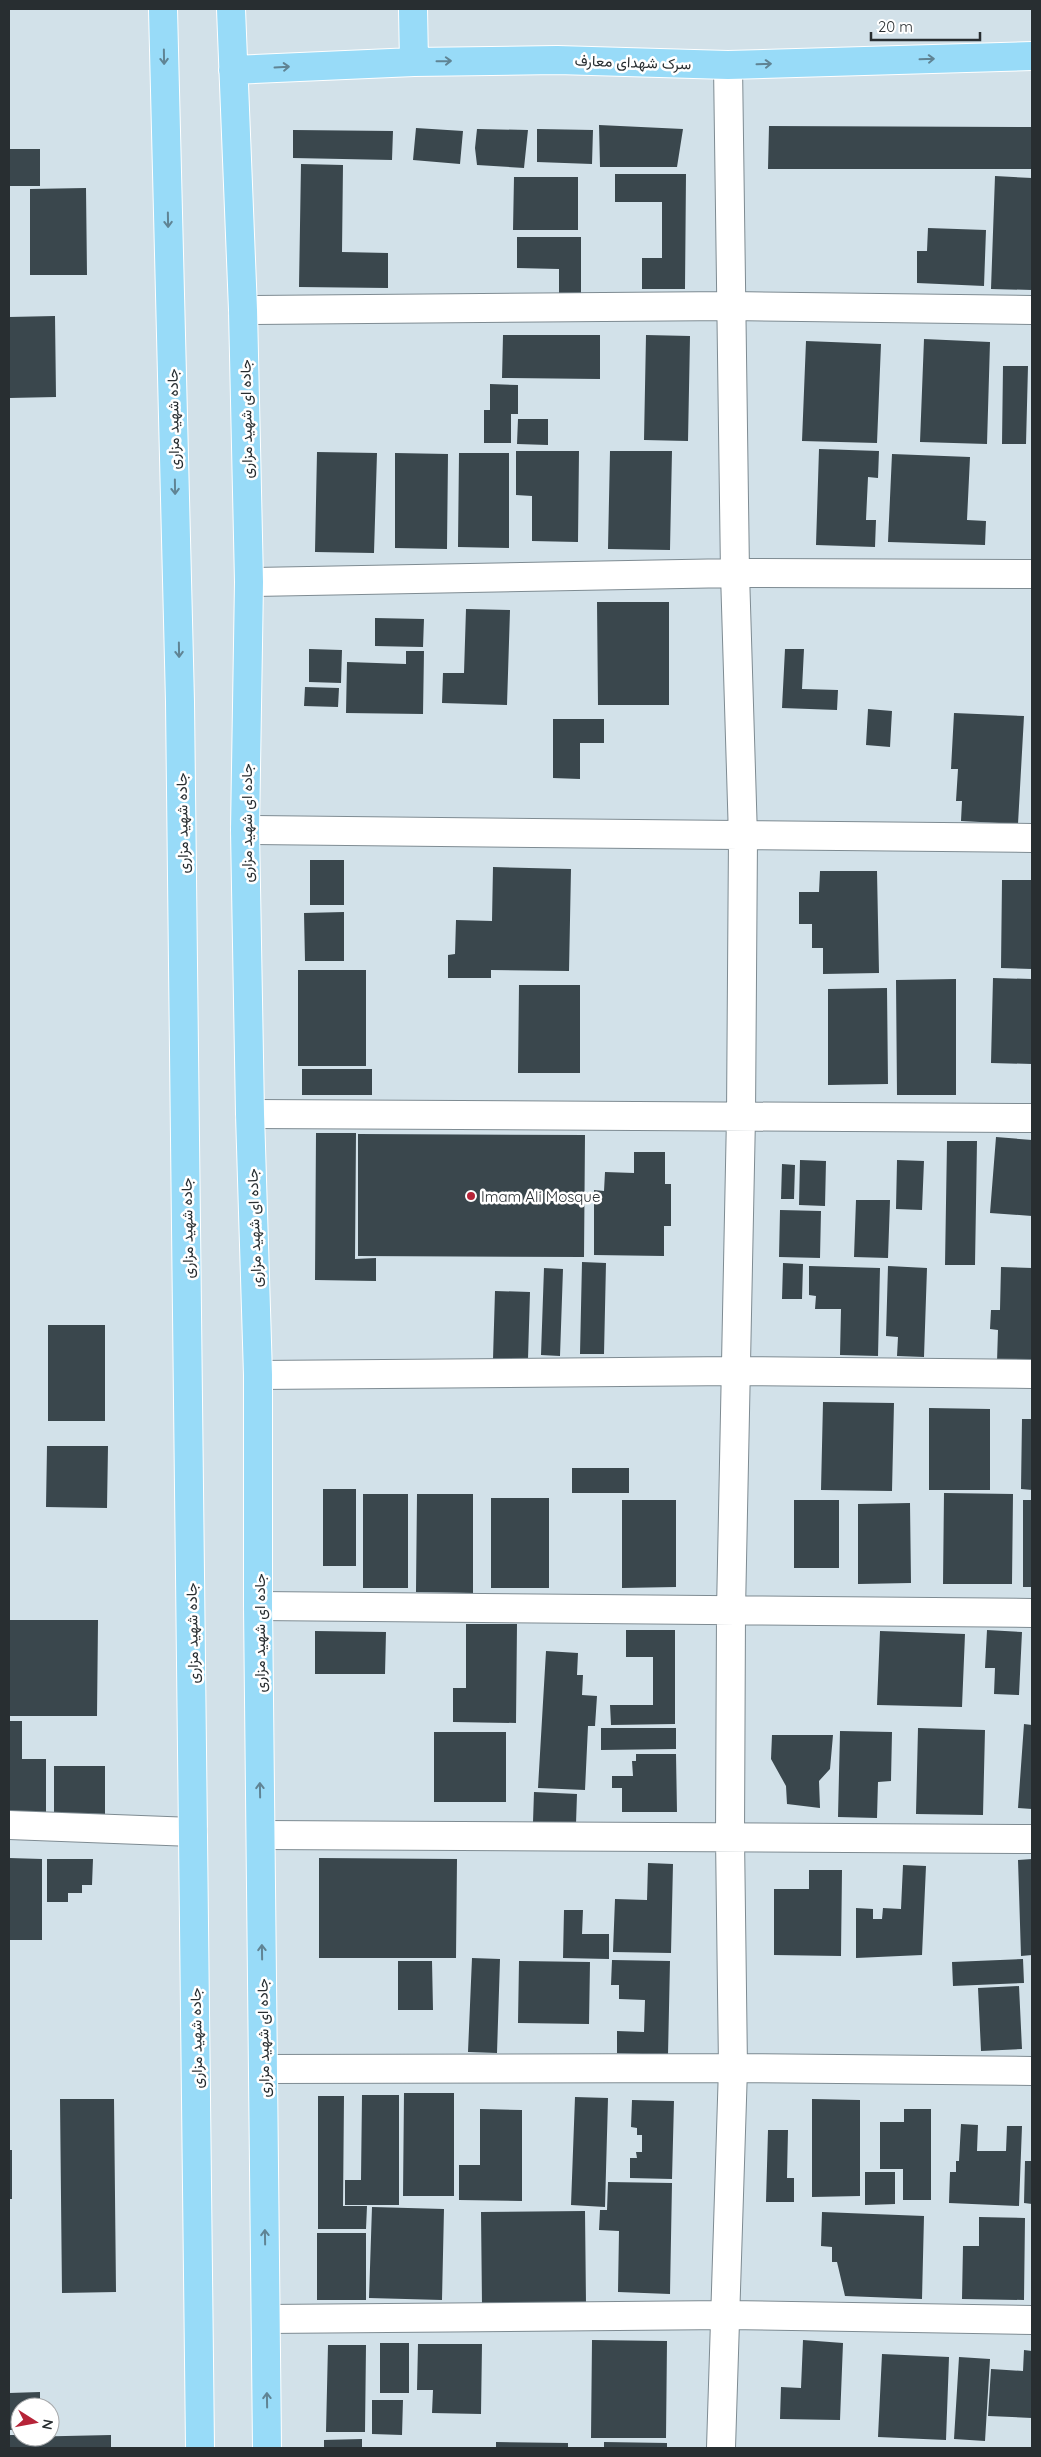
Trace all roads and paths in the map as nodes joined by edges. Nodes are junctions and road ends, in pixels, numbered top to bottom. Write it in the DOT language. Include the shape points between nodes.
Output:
graph roads {
  1 [pos="163,9"];
  2 [pos="231,9"];
  3 [pos="412,9"];
  4 [pos="1032,56"];
  5 [pos="414,62"];
  6 [pos="728,66"];
  7 [pos="233,70"];
  8 [pos="731,306"];
  9 [pos="243,310"];
  10 [pos="1032,310"];
  11 [pos="735,573"];
  12 [pos="1032,574"];
  13 [pos="249,582"];
  14 [pos="245,830"];
  15 [pos="743,837"];
  16 [pos="1032,838"];
  17 [pos="250,1114"];
  18 [pos="741,1116"];
  19 [pos="1032,1118"];
  20 [pos="736,1371"];
  21 [pos="1032,1374"];
  22 [pos="258,1375"];
  23 [pos="258,1606"];
  24 [pos="731,1611"];
  25 [pos="1032,1613"];
  26 [pos="9,1825"];
  27 [pos="193,1832"];
  28 [pos="260,1835"];
  29 [pos="730,1837"];
  30 [pos="1032,1838"];
  31 [pos="733,2068"];
  32 [pos="263,2069"];
  33 [pos="1032,2071"];
  34 [pos="727,2315"];
  35 [pos="266,2319"];
  36 [pos="1032,2320"];
  37 [pos="200,2448"];
  38 [pos="267,2448"];
  39 [pos="721,2448"];
  1 -- 27 [label="main road, جاده شهید مزاری, one-way" via="180,702"];
  2 -- 7 [label="main road, جاده ای شهید مزاری"];
  3 -- 5 [label="main road"];
  6 -- 4 [label="main road, سرک شهدای معارف, one-way"];
  5 -- 6 [label="main road, سرک شهدای معارف, one-way" via="557,60"];
  7 -- 5 [label="main road, سرک شهدای معارف, one-way"];
  6 -- 8 [label="street"];
  7 -- 9 [label="main road, جاده ای شهید مزاری"];
  8 -- 9 [label="street"];
  8 -- 10 [label="street"];
  8 -- 11 [label="street"];
  9 -- 13 [label="main road, جاده ای شهید مزاری"];
  11 -- 12 [label="street"];
  11 -- 13 [label="street"];
  11 -- 15 [label="street"];
  13 -- 14 [label="main road, جاده ای شهید مزاری"];
  14 -- 15 [label="street"];
  14 -- 17 [label="main road, جاده ای شهید مزاری"];
  15 -- 16 [label="street"];
  15 -- 18 [label="street"];
  17 -- 18 [label="street"];
  17 -- 22 [label="main road, جاده ای شهید مزاری"];
  18 -- 19 [label="street"];
  18 -- 20 [label="street"];
  20 -- 21 [label="street"];
  20 -- 22 [label="street"];
  20 -- 24 [label="street"];
  22 -- 23 [label="main road, جاده ای شهید مزاری"];
  23 -- 24 [label="street"];
  28 -- 23 [label="main road, جاده ای شهید مزاری, one-way"];
  24 -- 25 [label="street"];
  24 -- 29 [label="street"];
  26 -- 27 [label="street"];
  27 -- 37 [label="main road, جاده شهید مزاری"];
  28 -- 29 [label="street"];
  32 -- 28 [label="main road, جاده ای شهید مزاری, one-way"];
  29 -- 30 [label="street"];
  29 -- 31 [label="street"];
  31 -- 32 [label="street"];
  31 -- 33 [label="street"];
  31 -- 34 [label="street"];
  35 -- 32 [label="main road, جاده ای شهید مزاری, one-way"];
  34 -- 35 [label="street"];
  34 -- 36 [label="street"];
  34 -- 39 [label="street"];
  38 -- 35 [label="main road, جاده ای شهید مزاری, one-way"];
}
